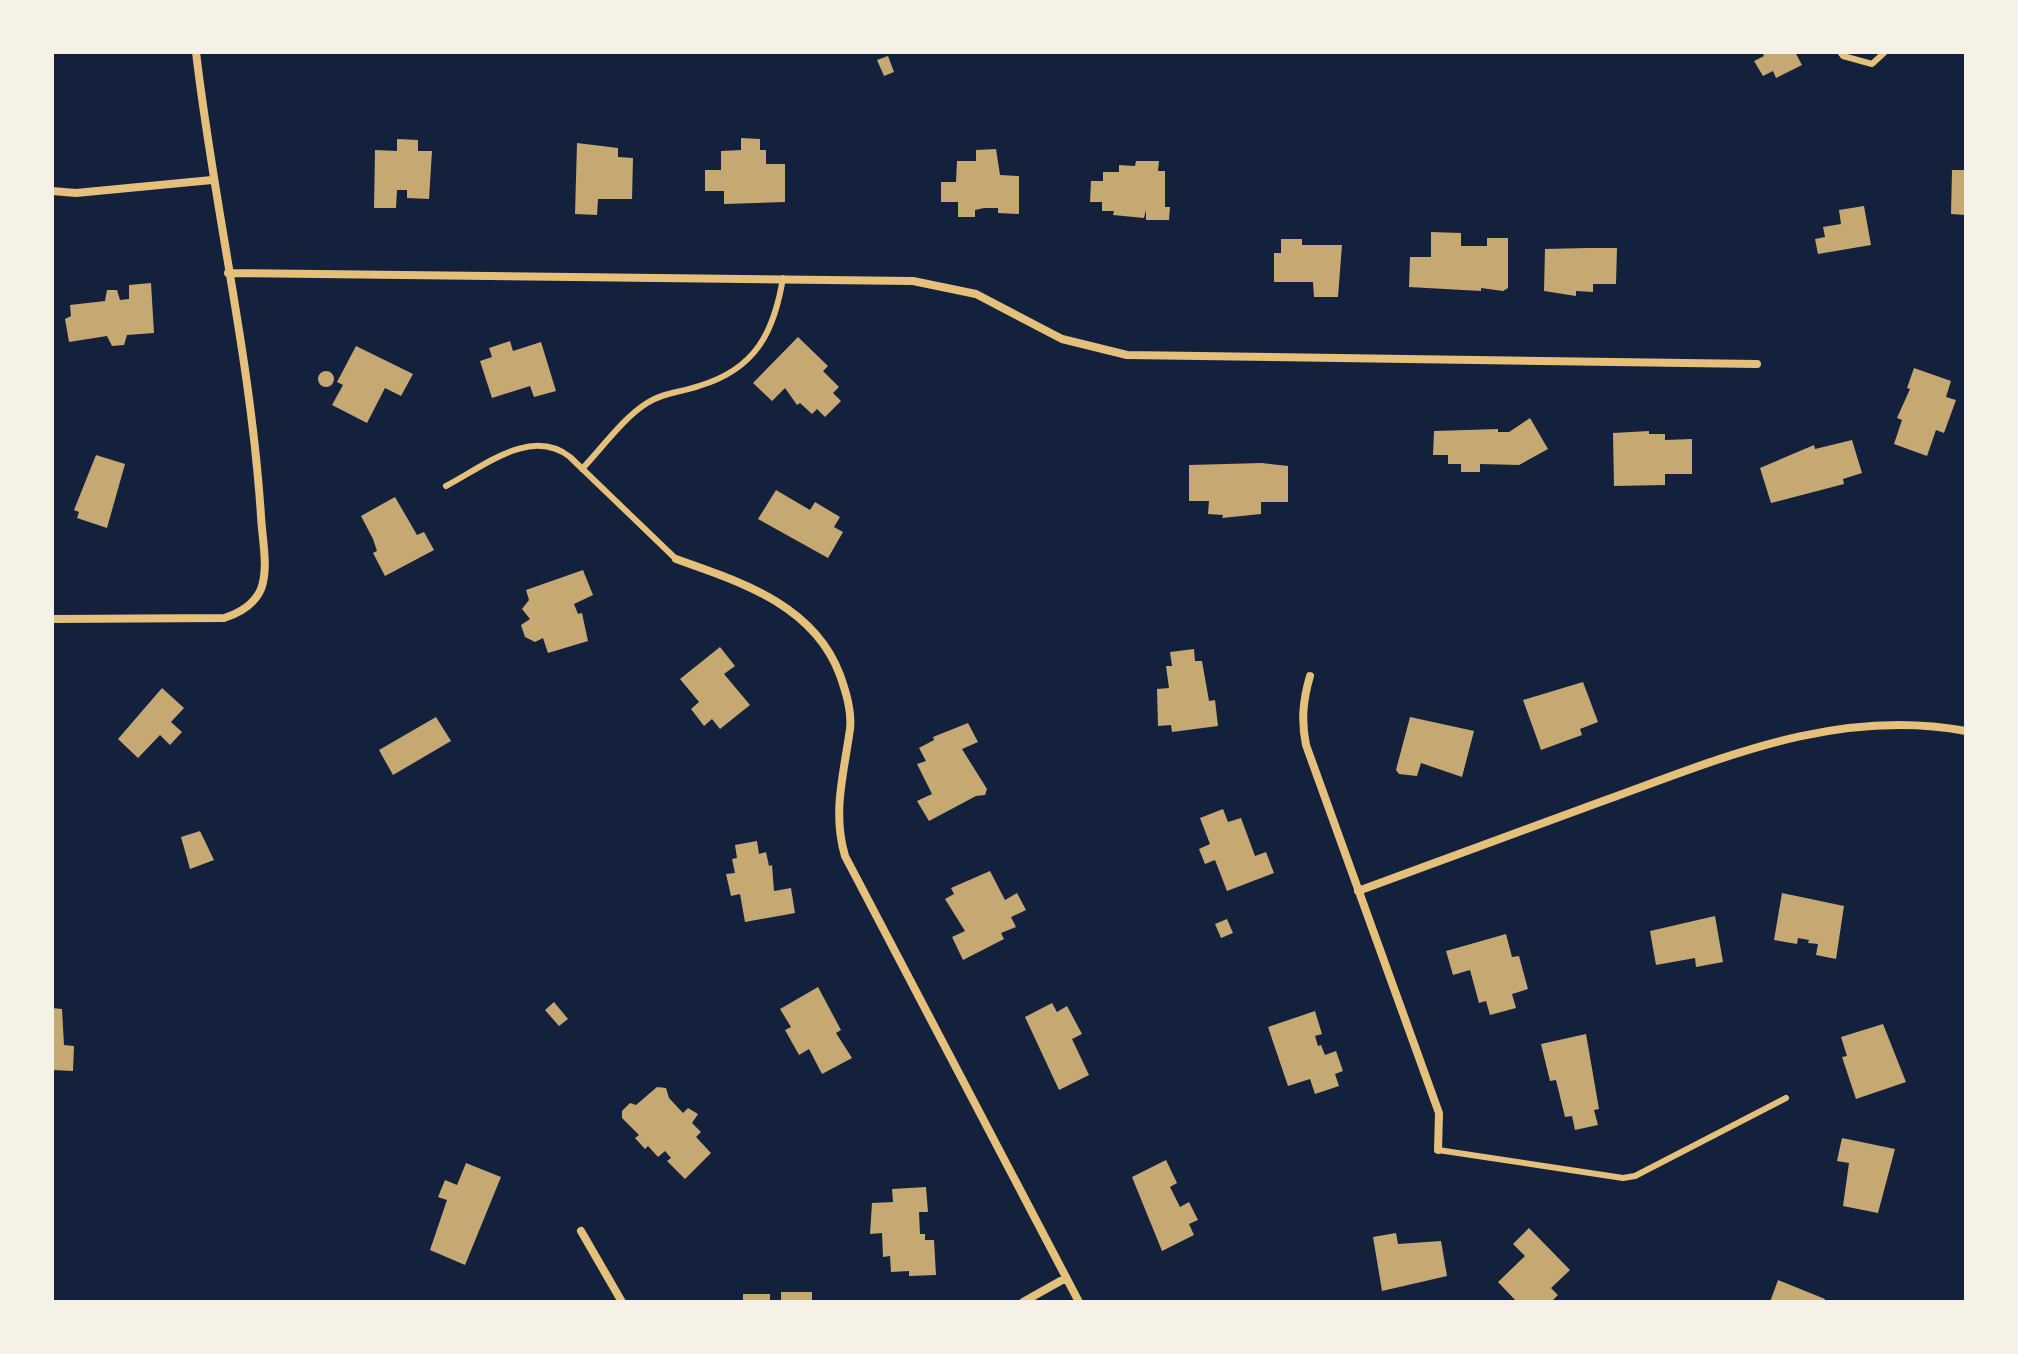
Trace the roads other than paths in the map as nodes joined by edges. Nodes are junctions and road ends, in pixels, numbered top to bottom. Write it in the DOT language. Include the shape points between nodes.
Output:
graph roads {
  1 [pos="196,52"];
  2 [pos="1840,52"];
  3 [pos="1885,52"];
  4 [pos="212,180"];
  5 [pos="52,191"];
  6 [pos="228,273"];
  7 [pos="783,278"];
  8 [pos="1757,364"];
  9 [pos="582,469"];
  10 [pos="446,486"];
  11 [pos="676,559"];
  12 [pos="52,619"];
  13 [pos="1310,676"];
  14 [pos="1966,731"];
  15 [pos="1358,891"];
  16 [pos="1786,1098"];
  17 [pos="1438,1150"];
  18 [pos="581,1231"];
  19 [pos="1064,1279"];
  20 [pos="622,1302"];
  21 [pos="1023,1302"];
  22 [pos="1079,1302"];
  1 -- 4 [label="street"];
  2 -- 3 [label="lane" via="1872,64"];
  4 -- 5 [label="street"];
  4 -- 6 [label="street"];
  6 -- 7 [label="street"];
  6 -- 12 [label="street" via="259,488 261,589 240,613 224,618"];
  7 -- 8 [label="street" via="944,285 1003,305 1062,339 1127,355"];
  7 -- 9 [label="lane" via="777,317 744,363 720,380 644,404"];
  9 -- 10 [label="lane" via="554,447 526,445"];
  9 -- 11 [label="lane"];
  11 -- 19 [label="street" via="785,605 823,643 836,665 850,714 838,803 845,856 1024,1192"];
  13 -- 15 [label="street" via="1304,698 1306,745"];
  14 -- 15 [label="street" via="1863,725 1776,739"];
  15 -- 17 [label="street" via="1439,1113"];
  16 -- 17 [label="lane" via="1623,1178"];
  18 -- 20 [label="street"];
  19 -- 21 [label="street"];
  19 -- 22 [label="street"];
}
